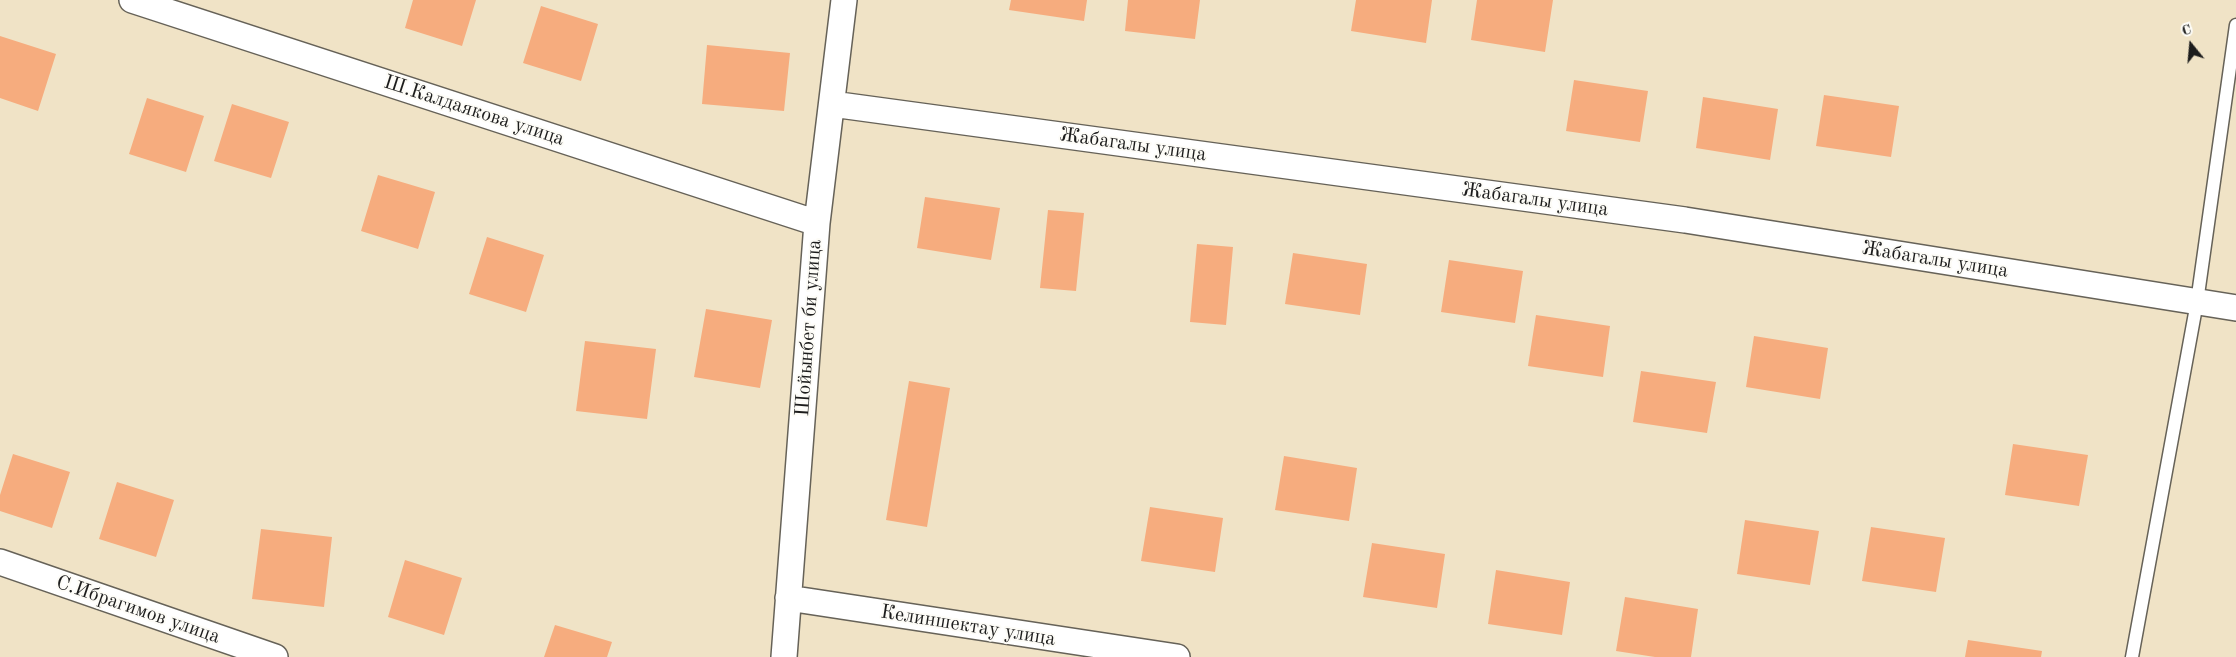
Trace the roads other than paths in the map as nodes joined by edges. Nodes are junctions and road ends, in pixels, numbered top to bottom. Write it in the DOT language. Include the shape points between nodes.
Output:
graph roads {
  1 [pos="132,0"];
  2 [pos="844,0"];
  3 [pos="2236,25"];
  4 [pos="832,104"];
  5 [pos="817,223"];
  6 [pos="2197,302"];
  7 [pos="2236,308"];
  8 [pos="0,562"];
  9 [pos="788,598"];
  10 [pos="275,657"];
  11 [pos="784,657"];
  12 [pos="1177,657"];
  13 [pos="2132,657"];
  1 -- 5 [label="street, Ш.Калдаякова улица"];
  2 -- 4 [label="street, Шойынбет би улица"];
  3 -- 6 [label="lane"];
  4 -- 5 [label="street, Шойынбет би улица"];
  4 -- 6 [label="street, Жабагалы улица" via="1685,220"];
  5 -- 9 [label="street, Шойынбет би улица"];
  6 -- 7 [label="street, Жабагалы улица"];
  6 -- 13 [label="lane"];
  8 -- 10 [label="street, С.Ибрагимов улица"];
  9 -- 11 [label="street, Шойынбет би улица"];
  9 -- 12 [label="street, Келиншектау улица"];
}
